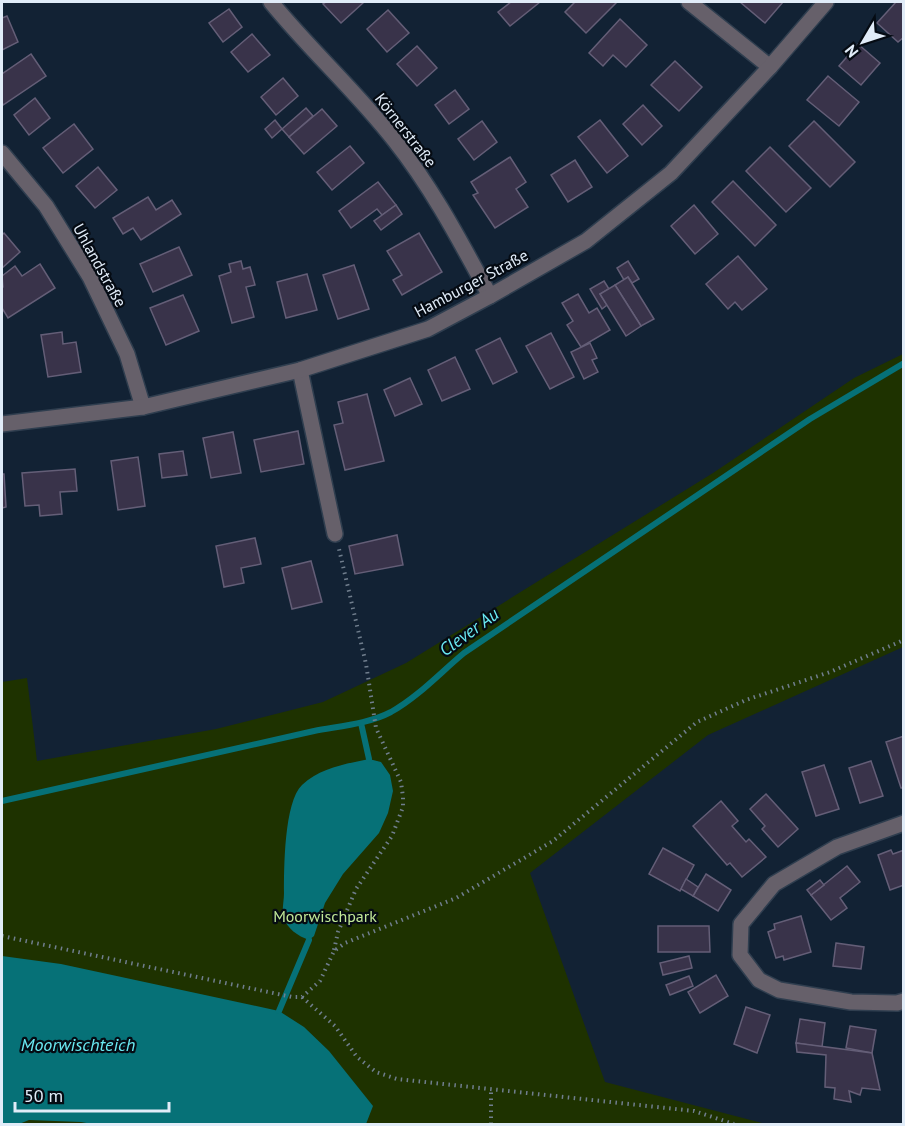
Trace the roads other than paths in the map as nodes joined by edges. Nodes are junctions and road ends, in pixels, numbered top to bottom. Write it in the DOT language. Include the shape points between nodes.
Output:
graph roads {
  1 [pos="271,2"];
  2 [pos="689,2"];
  3 [pos="826,2"];
  4 [pos="770,67"];
  5 [pos="2,153"];
  6 [pos="490,296"];
  7 [pos="300,370"];
  8 [pos="143,407"];
  9 [pos="2,424"];
  10 [pos="335,534"];
  11 [pos="903,823"];
  12 [pos="903,1001"];
  1 -- 6 [label="street, Körnerstraße" via="396,142 448,218"];
  2 -- 4 [label="street"];
  3 -- 4 [label="street, Hamburger Straße"];
  4 -- 6 [label="street, Hamburger Straße" via="671,174 585,241"];
  5 -- 8 [label="street, Uhlandstraße" via="46,206 90,277 127,354"];
  6 -- 7 [label="street, Hamburger Straße" via="428,329"];
  7 -- 8 [label="street, Hamburger Straße"];
  7 -- 10 [label="street"];
  8 -- 9 [label="street, Hamburger Straße"];
  11 -- 12 [label="street" via="837,847 774,884 741,924 740,955 759,981 779,990 850,1002"];
}
